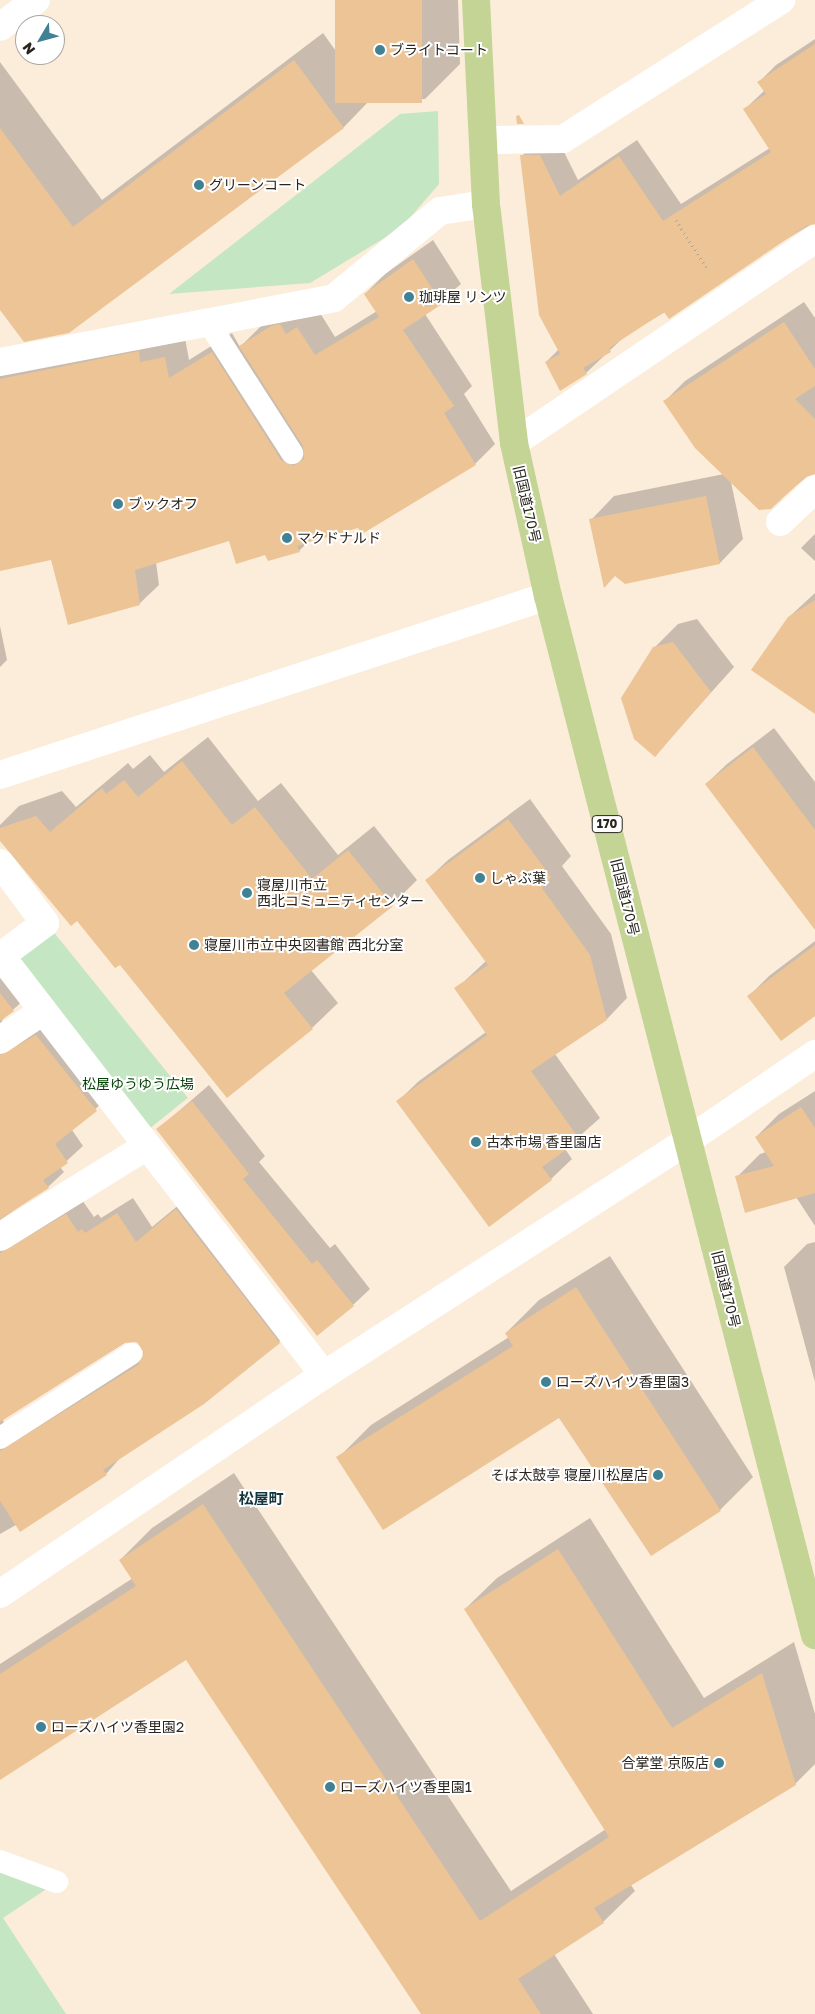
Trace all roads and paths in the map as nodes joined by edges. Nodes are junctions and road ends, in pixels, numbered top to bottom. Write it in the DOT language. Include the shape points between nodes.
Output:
graph roads {
  1 [pos="36,0"];
  2 [pos="476,0"];
  3 [pos="782,0"];
  4 [pos="0,28"];
  5 [pos="484,140"];
  6 [pos="486,204"];
  7 [pos="676,220"];
  8 [pos="815,239"];
  9 [pos="727,298"];
  10 [pos="208,322"];
  11 [pos="0,362"];
  12 [pos="514,442"];
  13 [pos="292,453"];
  14 [pos="815,489"];
  15 [pos="780,522"];
  16 [pos="548,596"];
  17 [pos="0,776"];
  18 [pos="0,863"];
  19 [pos="43,1011"];
  20 [pos="0,1040"];
  21 [pos="815,1054"];
  22 [pos="687,1141"];
  23 [pos="147,1146"];
  24 [pos="0,1237"];
  25 [pos="131,1354"];
  26 [pos="324,1376"];
  27 [pos="0,1438"];
  28 [pos="0,1594"];
  29 [pos="815,1635"];
  30 [pos="0,1862"];
  31 [pos="57,1882"];
  1 -- 4 [label="street"];
  2 -- 5 [label="highway, 旧国道170号 / 170" via="478,80"];
  3 -- 5 [label="street" via="563,139"];
  5 -- 6 [label="highway, 旧国道170号 / 170"];
  6 -- 10 [label="street" via="440,211 334,298"];
  6 -- 12 [label="highway, 旧国道170号 / 170"];
  7 -- 9 [label="path"];
  8 -- 9 [label="street"];
  9 -- 12 [label="street"];
  10 -- 11 [label="street"];
  10 -- 13 [label="lane"];
  12 -- 16 [label="highway, 旧国道170号 / 170"];
  14 -- 15 [label="street"];
  16 -- 17 [label="street"];
  16 -- 22 [label="highway, 旧国道170号 / 170"];
  18 -- 19 [label="street" via="45,923 1,956"];
  19 -- 20 [label="street"];
  19 -- 23 [label="street"];
  21 -- 22 [label="street"];
  22 -- 26 [label="street"];
  22 -- 29 [label="highway, 旧国道170号 / 170"];
  23 -- 24 [label="street"];
  23 -- 26 [label="street"];
  25 -- 27 [label="lane"];
  26 -- 28 [label="street"];
  30 -- 31 [label="lane"];
}
